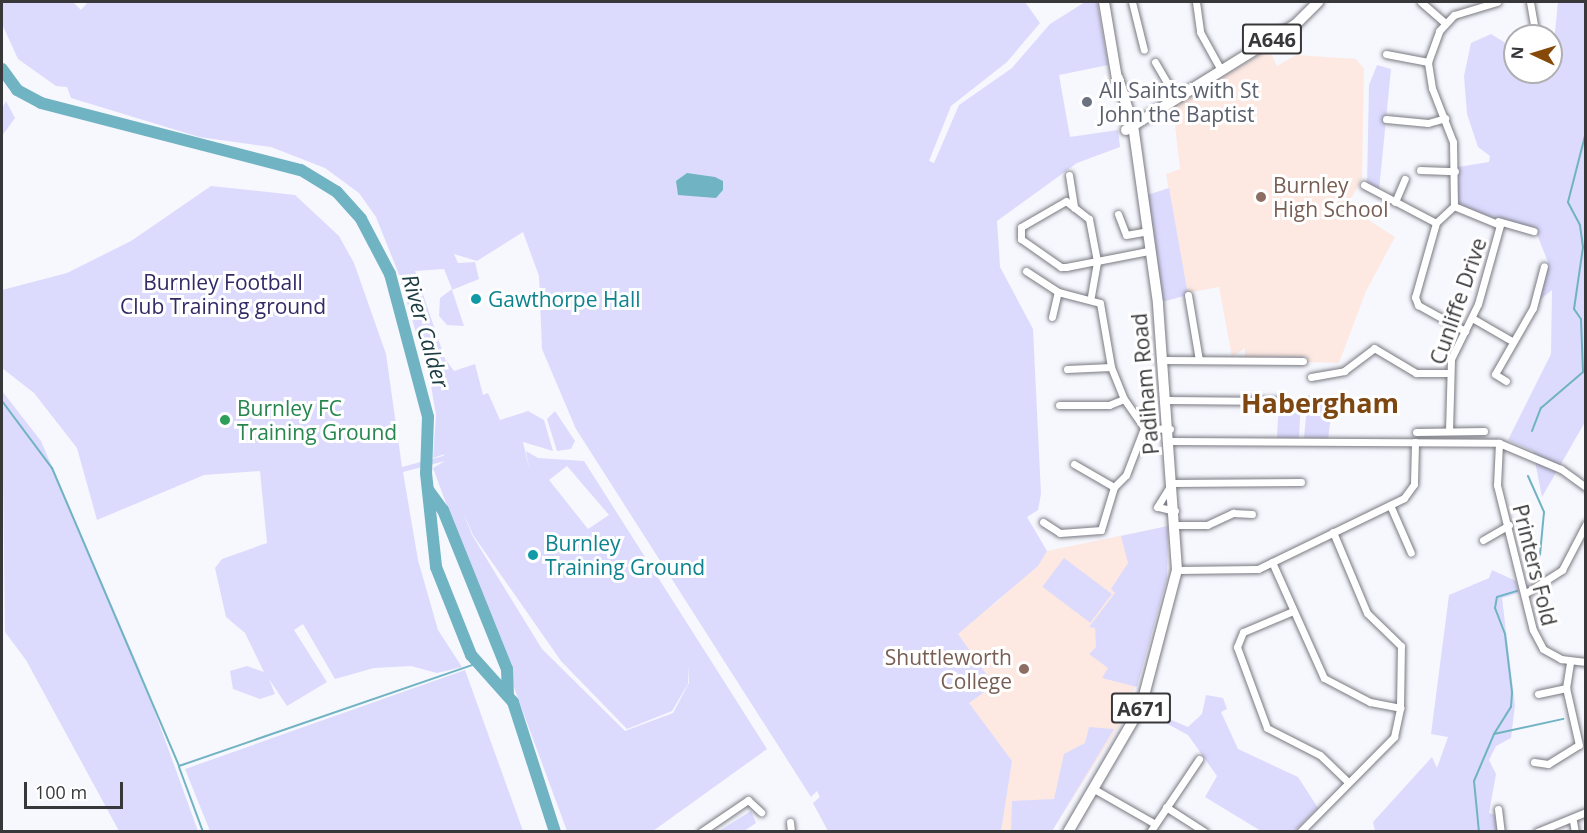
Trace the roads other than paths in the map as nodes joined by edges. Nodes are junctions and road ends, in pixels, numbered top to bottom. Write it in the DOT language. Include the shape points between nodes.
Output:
graph roads {
  1 [pos="1104,2"];
  2 [pos="1132,2"];
  3 [pos="1196,2"];
  4 [pos="1318,2"];
  5 [pos="1421,2"];
  6 [pos="1479,2"];
  7 [pos="1497,2"];
  8 [pos="1530,2"];
  9 [pos="1445,23"];
  10 [pos="1534,24"];
  11 [pos="1144,50"];
  12 [pos="1386,54"];
  13 [pos="1155,62"];
  14 [pos="1428,62"];
  15 [pos="1221,70"];
  16 [pos="1176,98"];
  17 [pos="1445,118"];
  18 [pos="1386,119"];
  19 [pos="1129,128"];
  20 [pos="1420,170"];
  21 [pos="1455,171"];
  22 [pos="1069,175"];
  23 [pos="1406,179"];
  24 [pos="1364,185"];
  25 [pos="1395,202"];
  26 [pos="1454,206"];
  27 [pos="1074,208"];
  28 [pos="1118,214"];
  29 [pos="1496,220"];
  30 [pos="1436,223"];
  31 [pos="1149,231"];
  32 [pos="1534,231"];
  33 [pos="1151,250"];
  34 [pos="1097,261"];
  35 [pos="1544,266"];
  36 [pos="1026,271"];
  37 [pos="1058,292"];
  38 [pos="1188,295"];
  39 [pos="1091,296"];
  40 [pos="1052,317"];
  41 [pos="1472,318"];
  42 [pos="1465,331"];
  43 [pos="1512,341"];
  44 [pos="1165,360"];
  45 [pos="1198,360"];
  46 [pos="1303,361"];
  47 [pos="1111,367"];
  48 [pos="1067,369"];
  49 [pos="1448,373"];
  50 [pos="1311,377"];
  51 [pos="1506,381"];
  52 [pos="1124,399"];
  53 [pos="1168,400"];
  54 [pos="1277,401"];
  55 [pos="1059,405"];
  56 [pos="1144,428"];
  57 [pos="1170,429"];
  58 [pos="1449,431"];
  59 [pos="1484,431"];
  60 [pos="1416,432"];
  61 [pos="1171,441"];
  62 [pos="1415,442"];
  63 [pos="1498,442"];
  64 [pos="1074,464"];
  65 [pos="1301,482"];
  66 [pos="1172,483"];
  67 [pos="1114,487"];
  68 [pos="1586,487"];
  69 [pos="1390,504"];
  70 [pos="1175,511"];
  71 [pos="1252,514"];
  72 [pos="1043,522"];
  73 [pos="1586,524"];
  74 [pos="1176,525"];
  75 [pos="1509,525"];
  76 [pos="1333,532"];
  77 [pos="1483,540"];
  78 [pos="1411,553"];
  79 [pos="1272,562"];
  80 [pos="1177,570"];
  81 [pos="1526,593"];
  82 [pos="1293,611"];
  83 [pos="1586,662"];
  84 [pos="1570,663"];
  85 [pos="1566,688"];
  86 [pos="1538,694"];
  87 [pos="1400,708"];
  88 [pos="1582,747"];
  89 [pos="1199,759"];
  90 [pos="1534,762"];
  91 [pos="1348,782"];
  92 [pos="1094,789"];
  93 [pos="1166,807"];
  94 [pos="1498,809"];
  95 [pos="761,812"];
  96 [pos="1586,812"];
  97 [pos="1573,821"];
  98 [pos="790,822"];
  99 [pos="1155,824"];
  100 [pos="701,831"];
  101 [pos="791,831"];
  102 [pos="1068,831"];
  103 [pos="1150,831"];
  104 [pos="1206,831"];
  105 [pos="1300,831"];
  106 [pos="1501,831"];
  107 [pos="1537,831"];
  108 [pos="1575,831"];
  1 -- 19 [label="main road, Padiham Road / A671"];
  2 -- 11 [label="street"];
  3 -- 15 [label="street" via="1200,32"];
  4 -- 15 [label="main road, A646" via="1295,25"];
  5 -- 9 [label="street"];
  6 -- 7 [label="street"];
  6 -- 9 [label="street"];
  8 -- 10 [label="street"];
  9 -- 14 [label="street"];
  12 -- 14 [label="street"];
  13 -- 16 [label="street"];
  14 -- 17 [label="street"];
  15 -- 16 [label="main road, A646"];
  16 -- 19 [label="main road, A646"];
  17 -- 18 [label="street" via="1428,123"];
  17 -- 21 [label="street"];
  19 -- 31 [label="main road, Padiham Road / A671"];
  20 -- 21 [label="street"];
  21 -- 26 [label="street"];
  22 -- 27 [label="street"];
  23 -- 25 [label="street"];
  24 -- 25 [label="street"];
  25 -- 30 [label="street"];
  26 -- 29 [label="street"];
  26 -- 30 [label="street"];
  27 -- 34 [label="street" via="1089,219"];
  27 -- 34 [label="street" via="1061,202 1022,227 1021,239 1061,267"];
  28 -- 31 [label="street" via="1126,235"];
  29 -- 32 [label="street"];
  29 -- 41 [label="street, Cunliffe Drive" via="1499,231"];
  30 -- 42 [label="street" via="1415,300"];
  31 -- 33 [label="main road, Padiham Road / A671"];
  33 -- 34 [label="street"];
  33 -- 44 [label="main road, Padiham Road / A671"];
  34 -- 39 [label="street"];
  35 -- 43 [label="street" via="1533,308"];
  36 -- 37 [label="street"];
  37 -- 39 [label="street"];
  37 -- 40 [label="street"];
  38 -- 45 [label="street"];
  39 -- 47 [label="street" via="1106,316 1103,328"];
  41 -- 42 [label="street, Cunliffe Drive"];
  41 -- 43 [label="street"];
  42 -- 49 [label="street, Cunliffe Drive"];
  43 -- 51 [label="street" via="1494,374"];
  44 -- 45 [label="street"];
  44 -- 53 [label="main road, Padiham Road / A671"];
  45 -- 46 [label="street"];
  47 -- 48 [label="street"];
  47 -- 52 [label="street"];
  49 -- 50 [label="street" via="1416,373 1374,348 1344,371"];
  49 -- 58 [label="street, Cunliffe Drive"];
  52 -- 55 [label="street" via="1109,405"];
  52 -- 56 [label="street"];
  53 -- 54 [label="street"];
  53 -- 57 [label="main road, Padiham Road / A671"];
  56 -- 57 [label="street"];
  56 -- 67 [label="street" via="1126,475"];
  57 -- 61 [label="main road, Padiham Road / A671"];
  58 -- 59 [label="street"];
  58 -- 60 [label="street"];
  61 -- 62 [label="street"];
  61 -- 66 [label="main road, Padiham Road / A671"];
  62 -- 63 [label="street"];
  62 -- 69 [label="street" via="1414,484"];
  63 -- 68 [label="street" via="1562,469"];
  63 -- 75 [label="street, Printers Fold" via="1497,485"];
  64 -- 67 [label="street"];
  65 -- 66 [label="street"];
  66 -- 70 [label="main road, Padiham Road / A671"];
  66 -- 70 [label="street" via="1156,507"];
  67 -- 72 [label="street" via="1101,530 1060,532"];
  69 -- 76 [label="street"];
  69 -- 78 [label="street"];
  70 -- 74 [label="main road, Padiham Road / A671"];
  71 -- 74 [label="street" via="1233,513 1207,525"];
  73 -- 81 [label="street" via="1562,570"];
  74 -- 80 [label="main road, Padiham Road / A671"];
  75 -- 77 [label="street" via="1488,531"];
  75 -- 81 [label="street, Printers Fold"];
  76 -- 79 [label="street"];
  76 -- 87 [label="street" via="1367,613 1401,646"];
  79 -- 80 [label="street" via="1258,569"];
  79 -- 82 [label="street"];
  80 -- 92 [label="main road, A671" via="1141,707"];
  81 -- 84 [label="street, Printers Fold" via="1537,640"];
  82 -- 87 [label="street" via="1324,678 1370,702"];
  82 -- 91 [label="street" via="1243,632 1237,647 1267,728 1320,754"];
  83 -- 84 [label="street"];
  84 -- 85 [label="street"];
  85 -- 86 [label="street"];
  85 -- 88 [label="street"];
  87 -- 91 [label="street" via="1394,737"];
  88 -- 90 [label="street" via="1548,764"];
  89 -- 93 [label="street"];
  91 -- 105 [label="street"];
  92 -- 99 [label="street"];
  92 -- 102 [label="main road, A671"];
  93 -- 99 [label="street"];
  93 -- 104 [label="street"];
  94 -- 106 [label="street"];
  95 -- 100 [label="street" via="748,801"];
  96 -- 97 [label="street"];
  97 -- 107 [label="street"];
  97 -- 108 [label="street"];
  98 -- 101 [label="street"];
  99 -- 103 [label="street"];
}
